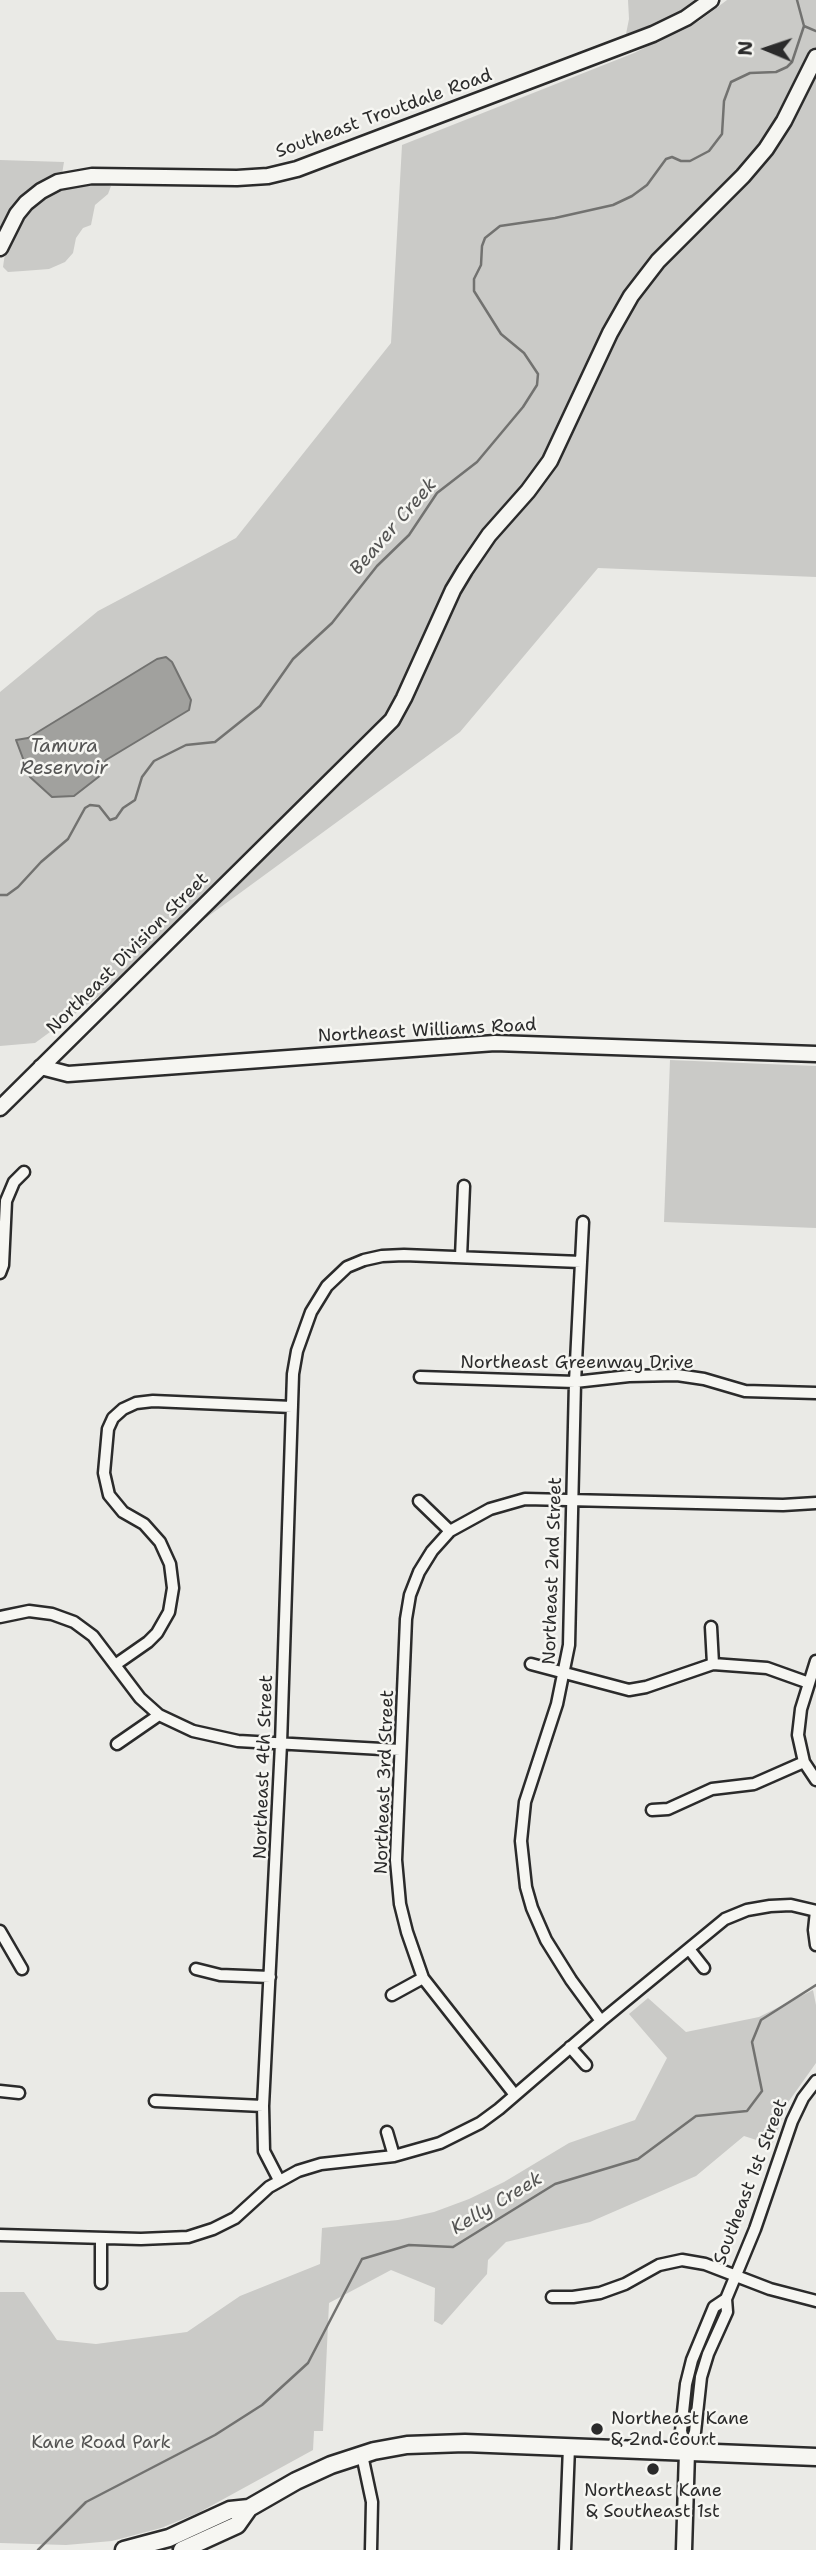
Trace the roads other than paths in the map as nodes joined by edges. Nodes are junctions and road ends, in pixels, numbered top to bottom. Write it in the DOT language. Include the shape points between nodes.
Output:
graph roads {
  1 [pos="711,0"];
  2 [pos="816,57"];
  3 [pos="0,248"];
  4 [pos="816,1054"];
  5 [pos="41,1067"];
  6 [pos="0,1108"];
  7 [pos="24,1172"];
  8 [pos="464,1186"];
  9 [pos="583,1222"];
  10 [pos="461,1257"];
  11 [pos="581,1262"];
  12 [pos="0,1273"];
  13 [pos="420,1377"];
  14 [pos="575,1382"];
  15 [pos="816,1393"];
  16 [pos="292,1406"];
  17 [pos="572,1500"];
  18 [pos="419,1501"];
  19 [pos="816,1503"];
  20 [pos="450,1531"];
  21 [pos="0,1617"];
  22 [pos="711,1627"];
  23 [pos="816,1661"];
  24 [pos="531,1664"];
  25 [pos="713,1664"];
  26 [pos="115,1665"];
  27 [pos="565,1672"];
  28 [pos="809,1683"];
  29 [pos="159,1715"];
  30 [pos="117,1744"];
  31 [pos="281,1744"];
  32 [pos="400,1750"];
  33 [pos="804,1762"];
  34 [pos="816,1780"];
  35 [pos="652,1810"];
  36 [pos="816,1911"];
  37 [pos="0,1931"];
  38 [pos="816,1945"];
  39 [pos="689,1949"];
  40 [pos="704,1968"];
  41 [pos="22,1969"];
  42 [pos="197,1969"];
  43 [pos="270,1978"];
  44 [pos="423,1978"];
  45 [pos="392,1996"];
  46 [pos="601,2021"];
  47 [pos="570,2047"];
  48 [pos="586,2065"];
  49 [pos="816,2081"];
  50 [pos="0,2091"];
  51 [pos="19,2094"];
  52 [pos="515,2095"];
  53 [pos="155,2101"];
  54 [pos="263,2106"];
  55 [pos="387,2132"];
  56 [pos="394,2156"];
  57 [pos="279,2180"];
  58 [pos="0,2235"];
  59 [pos="101,2238"];
  60 [pos="736,2276"];
  61 [pos="100,2283"];
  62 [pos="552,2297"];
  63 [pos="816,2301"];
  64 [pos="569,2447"];
  65 [pos="687,2452"];
  66 [pos="362,2455"];
  67 [pos="816,2457"];
  68 [pos="249,2508"];
  69 [pos="124,2550"];
  70 [pos="182,2550"];
  71 [pos="371,2550"];
  72 [pos="565,2550"];
  73 [pos="684,2550"];
  1 -- 3 [label="street, Southeast Troutdale Road" via="653,34 297,169 237,178 92,176 58,182 26,203"];
  2 -- 5 [label="street, Northeast Division Street" via="766,149 658,261 631,296 550,461 489,535 453,590 392,720"];
  4 -- 5 [label="street, Northeast Williams Road" via="495,1043 68,1074"];
  5 -- 6 [label="street, Northeast Division Street"];
  7 -- 12 [label="street" via="6,1202"];
  8 -- 10 [label="street"];
  9 -- 11 [label="street, Northeast 2nd Street"];
  10 -- 11 [label="street, Northeast 4th Street"];
  10 -- 16 [label="street, Northeast 4th Street" via="382,1256 347,1267 336,1276 318,1299 297,1351"];
  11 -- 14 [label="street, Northeast 2nd Street"];
  13 -- 14 [label="street, Northeast Greenway Drive"];
  14 -- 15 [label="street, Northeast Greenway Drive" via="677,1375 745,1391"];
  14 -- 17 [label="street, Northeast 2nd Street"];
  16 -- 26 [label="street" via="153,1401 136,1403 113,1418 104,1473 109,1494 160,1542 170,1564 173,1588 169,1612 157,1633"];
  16 -- 31 [label="street, Northeast 4th Street"];
  17 -- 19 [label="street, Northeast 3rd Street"];
  17 -- 20 [label="street, Northeast 3rd Street" via="513,1502"];
  17 -- 27 [label="street, Northeast 2nd Street"];
  18 -- 20 [label="street"];
  20 -- 32 [label="street, Northeast 3rd Street" via="425,1562 407,1607"];
  21 -- 26 [label="street" via="29,1611 74,1622 93,1636"];
  22 -- 25 [label="street"];
  23 -- 28 [label="street"];
  24 -- 27 [label="street"];
  25 -- 27 [label="street" via="629,1689"];
  25 -- 28 [label="street" via="767,1668"];
  26 -- 29 [label="street"];
  27 -- 46 [label="street, Northeast 2nd Street" via="525,1802 522,1864 532,1908 546,1940"];
  28 -- 33 [label="street" via="799,1722"];
  29 -- 30 [label="street"];
  29 -- 31 [label="street" via="224,1740"];
  31 -- 32 [label="street"];
  31 -- 43 [label="street, Northeast 4th Street"];
  32 -- 44 [label="street, Northeast 3rd Street" via="398,1889"];
  33 -- 34 [label="street"];
  33 -- 35 [label="street" via="754,1784 712,1789 668,1809"];
  36 -- 38 [label="street"];
  36 -- 39 [label="street" via="792,1905 747,1910 715,1926"];
  37 -- 41 [label="street"];
  39 -- 40 [label="street"];
  39 -- 46 [label="street"];
  42 -- 43 [label="street"];
  43 -- 54 [label="street, Northeast 4th Street"];
  44 -- 45 [label="street"];
  44 -- 52 [label="street, Northeast 3rd Street"];
  46 -- 47 [label="street"];
  47 -- 48 [label="street"];
  47 -- 52 [label="street"];
  49 -- 60 [label="street, Southeast 1st Street" via="792,2121"];
  50 -- 51 [label="street"];
  52 -- 56 [label="street" via="461,2134"];
  53 -- 54 [label="street"];
  54 -- 57 [label="street, Northeast 4th Street" via="264,2151"];
  55 -- 56 [label="street"];
  56 -- 57 [label="street" via="321,2164"];
  57 -- 59 [label="street" via="246,2211 213,2229 176,2238"];
  58 -- 59 [label="street"];
  59 -- 61 [label="street"];
  60 -- 62 [label="street" via="682,2260 659,2265 600,2292"];
  60 -- 63 [label="street"];
  60 -- 65 [label="street, Southeast 1st Street" via="701,2377 695,2432"];
  64 -- 65 [label="main road"];
  64 -- 66 [label="main road" via="444,2443"];
  64 -- 72 [label="street"];
  65 -- 67 [label="main road"];
  65 -- 73 [label="street, Southeast 1st Street"];
  66 -- 68 [label="main road" via="314,2473"];
  66 -- 71 [label="street" via="372,2502"];
  68 -- 69 [label="main road" via="230,2510 169,2538"];
  68 -- 70 [label="main road" via="237,2525"];
}
